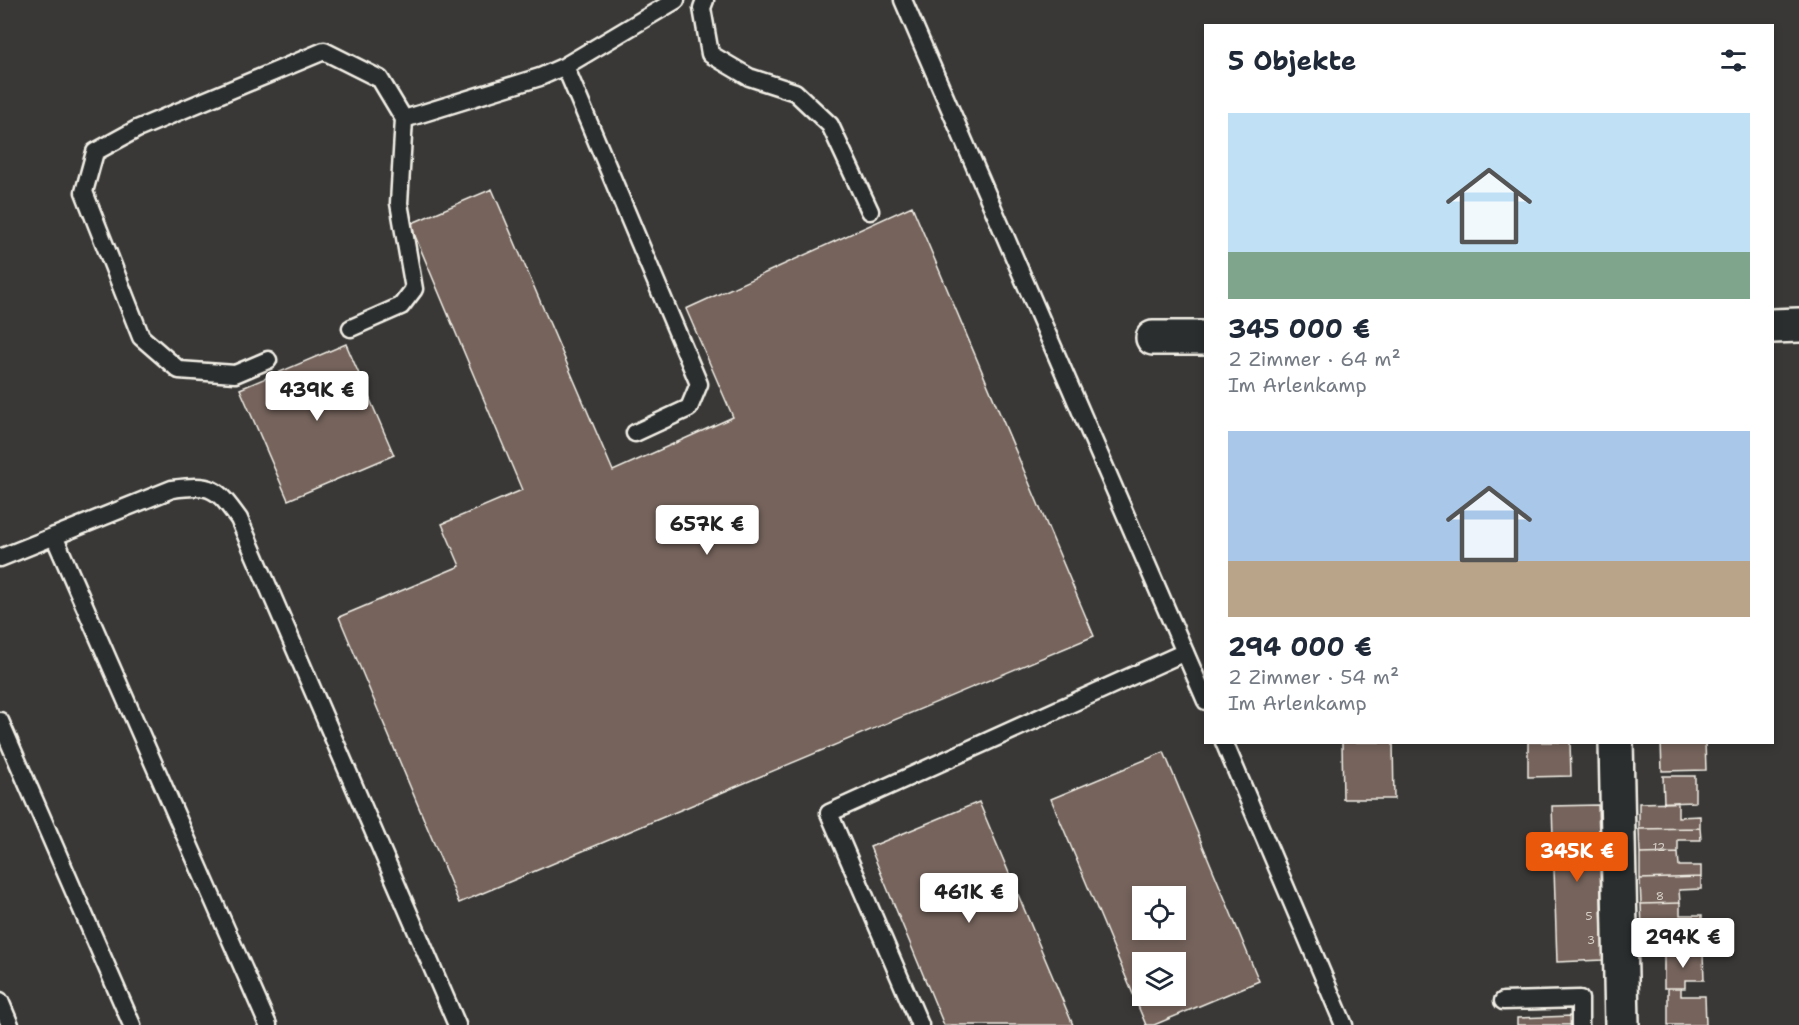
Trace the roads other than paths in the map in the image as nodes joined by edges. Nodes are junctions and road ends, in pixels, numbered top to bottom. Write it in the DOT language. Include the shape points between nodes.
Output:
graph roads {
  1 [pos="676,0"];
  2 [pos="705,0"];
  3 [pos="903,0"];
  4 [pos="565,66"];
  5 [pos="404,119"];
  6 [pos="870,211"];
  7 [pos="1799,325"];
  8 [pos="1774,326"];
  9 [pos="351,328"];
  10 [pos="1153,338"];
  11 [pos="1204,338"];
  12 [pos="268,360"];
  13 [pos="635,433"];
  14 [pos="54,536"];
  15 [pos="0,558"];
  16 [pos="1185,652"];
  17 [pos="1204,696"];
  18 [pos="0,721"];
  19 [pos="1225,744"];
  20 [pos="1616,744"];
  21 [pos="0,1001"];
  22 [pos="1503,1001"];
  23 [pos="10,1025"];
  24 [pos="132,1025"];
  25 [pos="268,1025"];
  26 [pos="458,1025"];
  27 [pos="920,1025"];
  28 [pos="1344,1025"];
  29 [pos="1580,1025"];
  30 [pos="1622,1025"];
  1 -- 4 [label="lane"];
  2 -- 6 [label="lane" via="702,8 710,54 749,77 795,92 830,125"];
  3 -- 16 [label="lane"];
  4 -- 5 [label="lane"];
  4 -- 13 [label="lane" via="699,384 690,408"];
  5 -- 9 [label="lane" via="399,203 414,289 401,306"];
  5 -- 12 [label="lane" via="380,79 324,51 136,129 95,152 84,192 141,337 179,370 235,374"];
  7 -- 8 [label="street"];
  10 -- 11 [label="street"];
  14 -- 15 [label="lane"];
  14 -- 25 [label="lane"];
  14 -- 26 [label="lane" via="172,489 198,486 221,494 239,519"];
  16 -- 17 [label="lane"];
  16 -- 27 [label="lane" via="829,813"];
  18 -- 24 [label="lane"];
  19 -- 28 [label="lane"];
  20 -- 30 [label="street"];
  21 -- 23 [label="lane"];
  22 -- 29 [label="lane" via="1580,999"];
}
